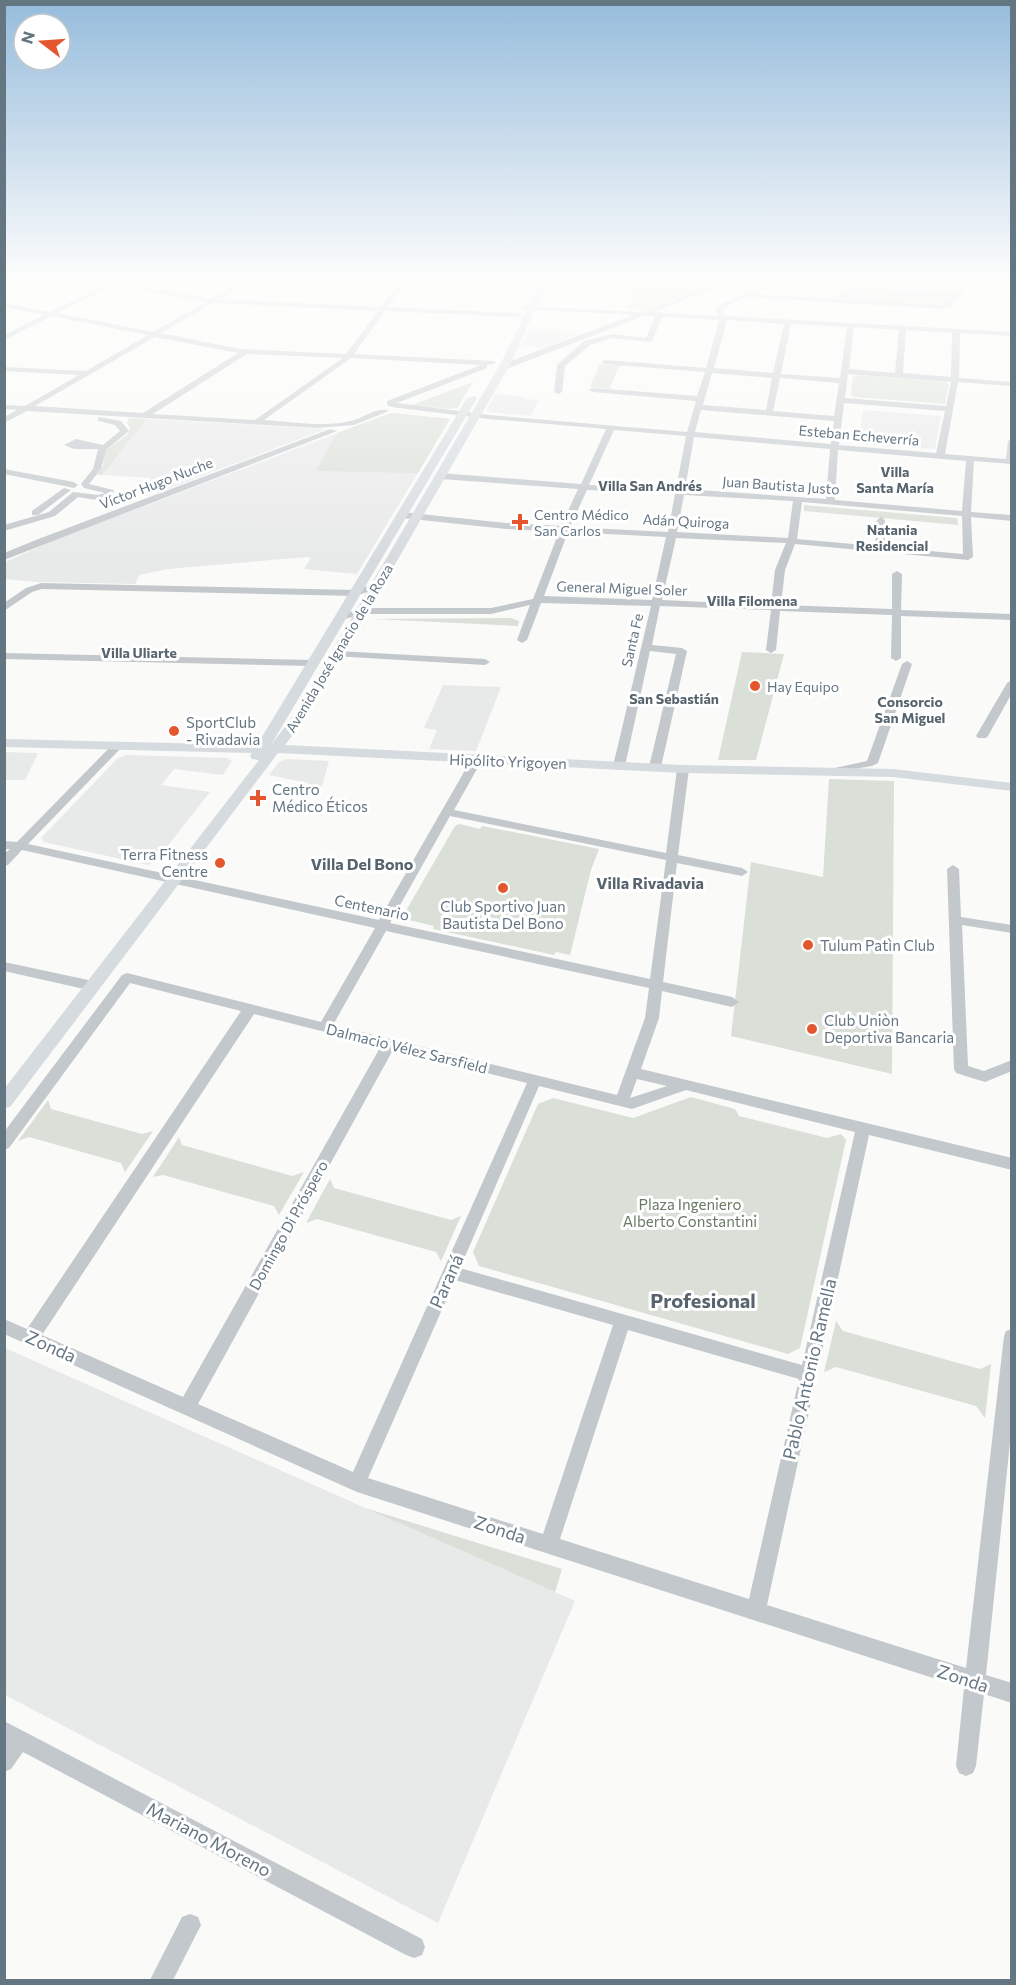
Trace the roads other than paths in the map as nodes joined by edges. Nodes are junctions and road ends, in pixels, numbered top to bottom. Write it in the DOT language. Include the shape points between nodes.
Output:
graph roads {
  1 [pos="84,375"];
  2 [pos="208,375"];
  3 [pos="323,375"];
  4 [pos="458,375"];
  5 [pos="499,375"];
  6 [pos="559,375"];
  7 [pos="709,375"];
  8 [pos="771,375"];
  9 [pos="776,375"];
  10 [pos="955,375"];
  11 [pos="844,376"];
  12 [pos="899,376"];
  13 [pos="955,380"];
  14 [pos="1011,384"];
  15 [pos="593,390"];
  16 [pos="476,392"];
  17 [pos="558,392"];
  18 [pos="841,399"];
  19 [pos="700,403"];
  20 [pos="4,407"];
  21 [pos="390,407"];
  22 [pos="27,408"];
  23 [pos="949,409"];
  24 [pos="769,413"];
  25 [pos="130,414"];
  26 [pos="463,414"];
  27 [pos="144,415"];
  28 [pos="475,415"];
  29 [pos="838,418"];
  30 [pos="351,420"];
  31 [pos="258,421"];
  32 [pos="4,422"];
  33 [pos="121,424"];
  34 [pos="302,424"];
  35 [pos="338,425"];
  36 [pos="611,427"];
  37 [pos="4,430"];
  38 [pos="692,434"];
  39 [pos="317,436"];
  40 [pos="1011,441"];
  41 [pos="93,446"];
  42 [pos="103,447"];
  43 [pos="836,447"];
  44 [pos="940,456"];
  45 [pos="970,459"];
  46 [pos="1011,462"];
  47 [pos="4,471"];
  48 [pos="4,476"];
  49 [pos="440,476"];
  50 [pos="86,485"];
  51 [pos="584,487"];
  52 [pos="73,491"];
  53 [pos="681,492"];
  54 [pos="798,499"];
  55 [pos="830,502"];
  56 [pos="966,514"];
  57 [pos="402,515"];
  58 [pos="417,516"];
  59 [pos="1011,518"];
  60 [pos="881,519"];
  61 [pos="4,524"];
  62 [pos="4,528"];
  63 [pos="565,528"];
  64 [pos="672,533"];
  65 [pos="792,541"];
  66 [pos="880,548"];
  67 [pos="4,557"];
  68 [pos="897,574"];
  69 [pos="375,587"];
  70 [pos="356,592"];
  71 [pos="537,601"];
  72 [pos="656,603"];
  73 [pos="4,608"];
  74 [pos="775,608"];
  75 [pos="362,611"];
  76 [pos="897,612"];
  77 [pos="341,617"];
  78 [pos="1011,617"];
  79 [pos="522,640"];
  80 [pos="645,648"];
  81 [pos="771,650"];
  82 [pos="337,654"];
  83 [pos="4,656"];
  84 [pos="896,658"];
  85 [pos="485,662"];
  86 [pos="314,663"];
  87 [pos="907,664"];
  88 [pos="1011,682"];
  89 [pos="982,736"];
  90 [pos="4,743"];
  91 [pos="117,746"];
  92 [pos="268,749"];
  93 [pos="476,760"];
  94 [pos="620,766"];
  95 [pos="655,767"];
  96 [pos="683,769"];
  97 [pos="834,771"];
  98 [pos="1011,787"];
  99 [pos="446,812"];
  100 [pos="4,845"];
  101 [pos="20,846"];
  102 [pos="672,857"];
  103 [pos="4,862"];
  104 [pos="953,869"];
  105 [pos="742,872"];
  106 [pos="168,880"];
  107 [pos="955,920"];
  108 [pos="380,926"];
  109 [pos="1011,929"];
  110 [pos="4,966"];
  111 [pos="87,985"];
  112 [pos="656,986"];
  113 [pos="732,1002"];
  114 [pos="250,1009"];
  115 [pos="325,1027"];
  116 [pos="390,1043"];
  117 [pos="1011,1065"];
  118 [pos="632,1072"];
  119 [pos="536,1080"];
  120 [pos="4,1085"];
  121 [pos="685,1085"];
  122 [pos="622,1101"];
  123 [pos="4,1102"];
  124 [pos="863,1128"];
  125 [pos="4,1144"];
  126 [pos="1011,1164"];
  127 [pos="451,1272"];
  128 [pos="623,1322"];
  129 [pos="4,1326"];
  130 [pos="1011,1336"];
  131 [pos="31,1337"];
  132 [pos="808,1374"];
  133 [pos="187,1407"];
  134 [pos="357,1483"];
  135 [pos="549,1545"];
  136 [pos="756,1611"];
  137 [pos="975,1682"];
  138 [pos="1011,1693"];
  139 [pos="12,1735"];
  140 [pos="4,1762"];
  141 [pos="966,1766"];
  142 [pos="190,1925"];
  143 [pos="414,1947"];
  144 [pos="161,1980"];
  1 -- 22 [label="street"];
  2 -- 27 [label="street"];
  3 -- 31 [label="street"];
  4 -- 21 [label="street"];
  5 -- 28 [label="main road, Avenida José Ignacio de la Roza"];
  6 -- 17 [label="street"];
  7 -- 19 [label="street, Santa Fe"];
  8 -- 9 [label="street"];
  9 -- 11 [label="street"];
  9 -- 24 [label="street"];
  10 -- 13 [label="street"];
  11 -- 12 [label="street"];
  11 -- 18 [label="street"];
  12 -- 13 [label="street"];
  13 -- 14 [label="street"];
  13 -- 23 [label="street"];
  15 -- 19 [label="street"];
  16 -- 26 [label="main road, Avenida José Ignacio de la Roza"];
  18 -- 23 [label="street"];
  18 -- 29 [label="street"];
  19 -- 24 [label="street"];
  19 -- 38 [label="street, Santa Fe"];
  20 -- 22 [label="street, Esteban Echeverría"];
  21 -- 26 [label="street, Esteban Echeverría"];
  21 -- 30 [label="street, Esteban Echeverría"];
  21 -- 30 [label="street, Esteban Echeverría" via="376,407"];
  22 -- 25 [label="street, Esteban Echeverría"];
  22 -- 32 [label="street"];
  23 -- 44 [label="street"];
  24 -- 29 [label="street"];
  25 -- 27 [label="street, Esteban Echeverría"];
  25 -- 33 [label="street"];
  26 -- 28 [label="street, Esteban Echeverría"];
  26 -- 57 [label="main road, Avenida José Ignacio de la Roza"];
  27 -- 31 [label="street, Esteban Echeverría"];
  28 -- 36 [label="street, Esteban Echeverría"];
  28 -- 49 [label="main road, Avenida José Ignacio de la Roza"];
  29 -- 43 [label="street"];
  30 -- 34 [label="street, Esteban Echeverría"];
  30 -- 35 [label="street, Esteban Echeverría"];
  30 -- 39 [label="street, Víctor Hugo Nuche"];
  31 -- 34 [label="street, Esteban Echeverría"];
  33 -- 37 [label="street" via="100,418 43,416 25,419"];
  33 -- 42 [label="street" via="123,434"];
  34 -- 35 [label="street, Esteban Echeverría"];
  35 -- 39 [label="street, Víctor Hugo Nuche"];
  36 -- 38 [label="street, Esteban Echeverría"];
  36 -- 51 [label="street"];
  38 -- 43 [label="street, Esteban Echeverría"];
  38 -- 53 [label="street, Santa Fe"];
  39 -- 67 [label="street, Víctor Hugo Nuche"];
  40 -- 46 [label="street"];
  41 -- 42 [label="street"];
  42 -- 50 [label="street" via="97,469"];
  43 -- 44 [label="street, Esteban Echeverría"];
  43 -- 55 [label="street"];
  44 -- 45 [label="street, Esteban Echeverría"];
  45 -- 46 [label="street, Esteban Echeverría"];
  45 -- 56 [label="street"];
  47 -- 52 [label="street"];
  48 -- 52 [label="street"];
  49 -- 51 [label="street, Juan Bautista Justo"];
  49 -- 58 [label="main road, Avenida José Ignacio de la Roza"];
  50 -- 52 [label="street"];
  50 -- 52 [label="street" via="110,492 98,498"];
  51 -- 53 [label="street, Juan Bautista Justo"];
  51 -- 63 [label="street"];
  52 -- 61 [label="street" via="39,511"];
  52 -- 62 [label="street" via="55,512"];
  53 -- 54 [label="street, Juan Bautista Justo"];
  53 -- 64 [label="street, Santa Fe"];
  54 -- 55 [label="street, Juan Bautista Justo"];
  54 -- 65 [label="street"];
  55 -- 56 [label="street, Juan Bautista Justo"];
  56 -- 59 [label="street, Juan Bautista Justo"];
  56 -- 66 [label="street, Adán Quiroga" via="968,557"];
  57 -- 58 [label="street, Adán Quiroga"];
  57 -- 70 [label="main road, Avenida José Ignacio de la Roza"];
  58 -- 63 [label="street, Adán Quiroga"];
  58 -- 69 [label="main road, Avenida José Ignacio de la Roza"];
  60 -- 66 [label="street"];
  63 -- 64 [label="street, Adán Quiroga"];
  63 -- 71 [label="street"];
  64 -- 65 [label="street, Adán Quiroga"];
  64 -- 72 [label="street, Santa Fe"];
  65 -- 66 [label="street, Adán Quiroga"];
  65 -- 74 [label="street" via="780,570"];
  68 -- 76 [label="street"];
  69 -- 70 [label="street"];
  69 -- 75 [label="main road, Avenida José Ignacio de la Roza"];
  70 -- 73 [label="street" via="41,586"];
  70 -- 77 [label="main road, Avenida José Ignacio de la Roza"];
  71 -- 72 [label="street, General Miguel Soler"];
  71 -- 75 [label="street, General Miguel Soler" via="491,611"];
  71 -- 79 [label="street"];
  72 -- 74 [label="street, General Miguel Soler"];
  72 -- 80 [label="street, Santa Fe"];
  74 -- 76 [label="street, General Miguel Soler"];
  74 -- 81 [label="street"];
  75 -- 77 [label="street, General Miguel Soler"];
  75 -- 82 [label="main road, Avenida José Ignacio de la Roza"];
  76 -- 78 [label="street, General Miguel Soler"];
  76 -- 84 [label="street"];
  77 -- 86 [label="main road, Avenida José Ignacio de la Roza"];
  80 -- 94 [label="street, Santa Fe"];
  80 -- 95 [label="street" via="682,651"];
  82 -- 85 [label="street"];
  82 -- 92 [label="main road, Avenida José Ignacio de la Roza" via="286,738"];
  83 -- 86 [label="street"];
  86 -- 92 [label="main road, Avenida José Ignacio de la Roza"];
  87 -- 97 [label="street" via="872,763"];
  88 -- 89 [label="street"];
  90 -- 91 [label="main road, Hipólito Yrigoyen"];
  91 -- 92 [label="main road, Hipólito Yrigoyen"];
  91 -- 101 [label="street"];
  92 -- 93 [label="main road, Hipólito Yrigoyen"];
  92 -- 106 [label="main road, Avenida José Ignacio de la Roza"];
  93 -- 94 [label="main road, Hipólito Yrigoyen"];
  93 -- 99 [label="street"];
  94 -- 95 [label="main road, Hipólito Yrigoyen"];
  95 -- 96 [label="main road, Hipólito Yrigoyen"];
  96 -- 97 [label="main road, Hipólito Yrigoyen"];
  96 -- 102 [label="street"];
  97 -- 98 [label="main road, Hipólito Yrigoyen" via="921,775"];
  99 -- 102 [label="street"];
  99 -- 108 [label="street"];
  100 -- 101 [label="street, Centenario"];
  101 -- 103 [label="street"];
  101 -- 106 [label="street, Centenario"];
  102 -- 105 [label="street"];
  102 -- 112 [label="street"];
  104 -- 107 [label="street"];
  106 -- 108 [label="street, Centenario"];
  106 -- 111 [label="main road, Avenida José Ignacio de la Roza"];
  107 -- 109 [label="street"];
  107 -- 117 [label="street" via="961,1069 985,1077"];
  108 -- 112 [label="street, Centenario"];
  108 -- 115 [label="street"];
  110 -- 111 [label="street"];
  111 -- 120 [label="main road, Avenida José Ignacio de la Roza"];
  111 -- 123 [label="main road, Avenida José Ignacio de la Roza"];
  112 -- 113 [label="street, Centenario"];
  112 -- 118 [label="street" via="652,1018"];
  114 -- 115 [label="street, Dalmacio Vélez Sarsfield"];
  114 -- 125 [label="street, Dalmacio Vélez Sarsfield" via="127,978"];
  114 -- 131 [label="street"];
  115 -- 116 [label="street, Dalmacio Vélez Sarsfield"];
  116 -- 119 [label="street, Dalmacio Vélez Sarsfield"];
  116 -- 133 [label="street, Domingo Di Próspero"];
  118 -- 121 [label="street"];
  118 -- 122 [label="street"];
  119 -- 122 [label="street, Dalmacio Vélez Sarsfield"];
  119 -- 127 [label="street, Paraná"];
  121 -- 122 [label="street, Dalmacio Vélez Sarsfield" via="632,1104"];
  121 -- 124 [label="street"];
  124 -- 126 [label="street"];
  124 -- 132 [label="street, Pablo Antonio Ramella"];
  127 -- 128 [label="street"];
  127 -- 134 [label="street, Paraná"];
  128 -- 132 [label="street"];
  128 -- 135 [label="street"];
  129 -- 131 [label="street, Zonda"];
  130 -- 137 [label="street"];
  131 -- 133 [label="street, Zonda"];
  132 -- 136 [label="street, Pablo Antonio Ramella"];
  133 -- 134 [label="street, Zonda"];
  134 -- 135 [label="street, Zonda"];
  135 -- 136 [label="street, Zonda"];
  136 -- 137 [label="street, Zonda"];
  137 -- 138 [label="street, Zonda"];
  137 -- 141 [label="street"];
  139 -- 140 [label="street"];
  139 -- 143 [label="street, Mariano Moreno"];
  142 -- 144 [label="street"];
}
